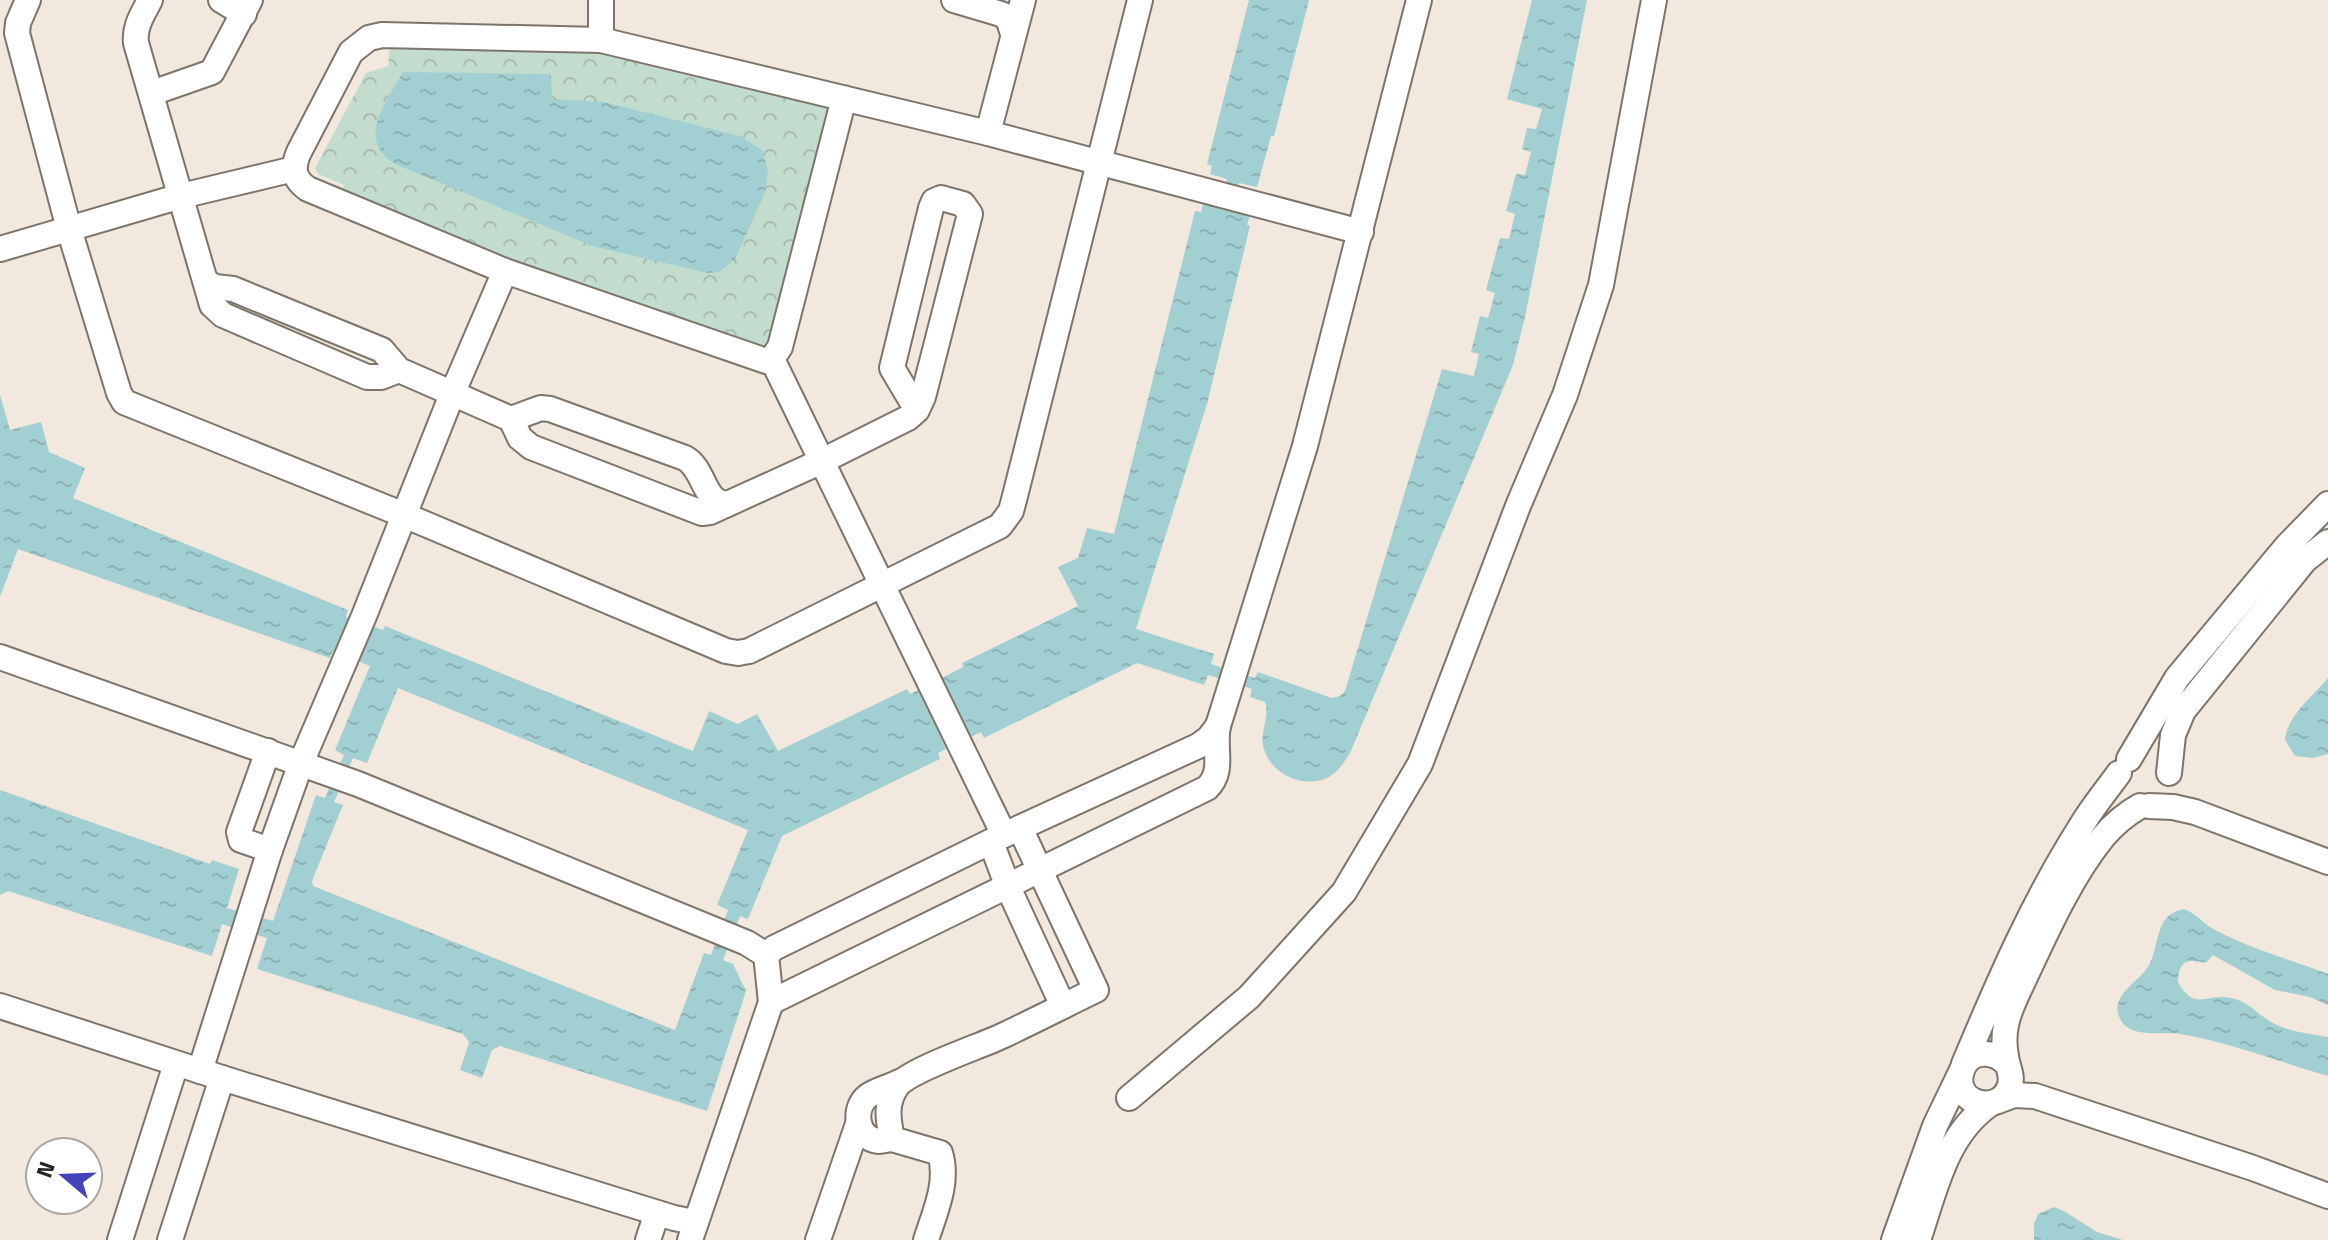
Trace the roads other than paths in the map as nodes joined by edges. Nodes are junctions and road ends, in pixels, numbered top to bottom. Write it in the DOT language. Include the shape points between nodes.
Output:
graph roads {
  1 [pos="28,0"];
  2 [pos="150,0"];
  3 [pos="221,0"];
  4 [pos="601,0"];
  5 [pos="954,0"];
  6 [pos="1023,0"];
  7 [pos="1140,0"];
  8 [pos="1419,0"];
  9 [pos="1654,0"];
  10 [pos="247,7"];
  11 [pos="1013,34"];
  12 [pos="601,40"];
  13 [pos="152,93"];
  14 [pos="844,98"];
  15 [pos="988,133"];
  16 [pos="1100,163"];
  17 [pos="294,169"];
  18 [pos="181,196"];
  19 [pos="69,229"];
  20 [pos="1361,232"];
  21 [pos="0,249"];
  22 [pos="505,271"];
  23 [pos="772,359"];
  24 [pos="453,392"];
  25 [pos="917,410"];
  26 [pos="511,419"];
  27 [pos="822,461"];
  28 [pos="727,504"];
  29 [pos="2328,504"];
  30 [pos="404,515"];
  31 [pos="2328,542"];
  32 [pos="882,583"];
  33 [pos="0,657"];
  34 [pos="1218,726"];
  35 [pos="268,751"];
  36 [pos="2124,766"];
  37 [pos="311,767"];
  38 [pos="2170,778"];
  39 [pos="2144,806"];
  40 [pos="2195,812"];
  41 [pos="1005,835"];
  42 [pos="270,850"];
  43 [pos="2328,862"];
  44 [pos="1042,871"];
  45 [pos="1008,887"];
  46 [pos="766,955"];
  47 [pos="771,1002"];
  48 [pos="0,1006"];
  49 [pos="1063,1006"];
  50 [pos="176,1064"];
  51 [pos="2009,1067"];
  52 [pos="1963,1068"];
  53 [pos="211,1074"];
  54 [pos="899,1082"];
  55 [pos="2035,1096"];
  56 [pos="1129,1098"];
  57 [pos="1994,1103"];
  58 [pos="858,1124"];
  59 [pos="892,1139"];
  60 [pos="2328,1196"];
  61 [pos="657,1213"];
  62 [pos="692,1231"];
  63 [pos="120,1240"];
  64 [pos="170,1240"];
  65 [pos="648,1240"];
  66 [pos="818,1240"];
  67 [pos="926,1240"];
  68 [pos="1894,1240"];
  69 [pos="1918,1240"];
  1 -- 19 [label="street" via="17,33"];
  2 -- 13 [label="street" via="135,33"];
  3 -- 10 [label="street"];
  4 -- 12 [label="street"];
  5 -- 11 [label="street" via="1008,18"];
  6 -- 11 [label="street"];
  7 -- 16 [label="street"];
  8 -- 20 [label="street"];
  9 -- 56 [label="street" via="1601,285 1565,395 1420,764 1344,892 1249,997"];
  10 -- 13 [label="street" via="212,72"];
  11 -- 15 [label="street"];
  12 -- 14 [label="street"];
  12 -- 17 [label="street" via="369,38 351,52"];
  13 -- 18 [label="street"];
  14 -- 15 [label="street"];
  14 -- 23 [label="street" via="780,347"];
  15 -- 16 [label="street"];
  16 -- 20 [label="street"];
  16 -- 32 [label="street" via="1011,511 1000,526"];
  17 -- 18 [label="street"];
  17 -- 22 [label="street" via="308,189"];
  18 -- 19 [label="street"];
  18 -- 24 [label="street" via="212,305 223,315 367,377 399,370"];
  19 -- 21 [label="street"];
  19 -- 30 [label="street" via="124,402"];
  20 -- 34 [label="street" via="1305,446"];
  22 -- 23 [label="street" via="758,360"];
  22 -- 24 [label="street"];
  23 -- 27 [label="street"];
  24 -- 26 [label="street"];
  24 -- 30 [label="street"];
  25 -- 25 [label="street" via="970,214 963,204 941,198 931,208 892,368"];
  25 -- 27 [label="street"];
  26 -- 28 [label="street" via="531,447 679,506 702,513"];
  26 -- 28 [label="street" via="550,409 685,458 698,470 712,498"];
  27 -- 28 [label="street"];
  27 -- 32 [label="street"];
  29 -- 36 [label="street" via="2177,678"];
  30 -- 32 [label="street" via="738,653"];
  30 -- 37 [label="street" via="344,664"];
  31 -- 38 [label="street" via="2305,560 2183,711 2173,735"];
  32 -- 41 [label="street"];
  33 -- 35 [label="street"];
  34 -- 41 [label="street" via="1198,746"];
  34 -- 44 [label="street" via="1218,772 1207,788"];
  35 -- 37 [label="street"];
  35 -- 42 [label="street" via="239,832 241,840"];
  36 -- 38 [label="street" via="2145,754 2153,756"];
  36 -- 39 [label="street" via="2118,782 2125,798"];
  36 -- 52 [label="street" via="2080,827 2037,905"];
  37 -- 42 [label="street"];
  37 -- 46 [label="street"];
  38 -- 39 [label="street" via="2164,797"];
  38 -- 40 [label="street" via="2182,803"];
  39 -- 40 [label="street"];
  39 -- 51 [label="street" via="2128,812 2104,836 2046,933 2007,1017"];
  40 -- 43 [label="street"];
  41 -- 44 [label="street"];
  41 -- 45 [label="street"];
  41 -- 46 [label="street"];
  42 -- 53 [label="street" via="236,958"];
  44 -- 45 [label="street"];
  44 -- 49 [label="street" via="1096,990"];
  45 -- 47 [label="street"];
  45 -- 49 [label="street"];
  46 -- 47 [label="street"];
  47 -- 62 [label="street"];
  48 -- 50 [label="street"];
  49 -- 54 [label="street"];
  50 -- 53 [label="street"];
  50 -- 63 [label="street"];
  51 -- 52 [label="street" via="1986,1053 1970,1058"];
  51 -- 55 [label="street" via="2017,1084"];
  51 -- 57 [label="street" via="2009,1088"];
  52 -- 57 [label="street" via="1967,1096"];
  52 -- 68 [label="street" via="1935,1126"];
  53 -- 61 [label="street"];
  53 -- 64 [label="street"];
  54 -- 58 [label="street" via="868,1096"];
  54 -- 59 [label="street" via="889,1099"];
  55 -- 57 [label="street" via="2014,1095"];
  55 -- 60 [label="street"];
  57 -- 69 [label="street" via="1955,1138"];
  58 -- 59 [label="street" via="867,1137"];
  58 -- 66 [label="street"];
  59 -- 67 [label="street" via="940,1153 945,1168"];
  61 -- 62 [label="street"];
  61 -- 65 [label="street"];
}
